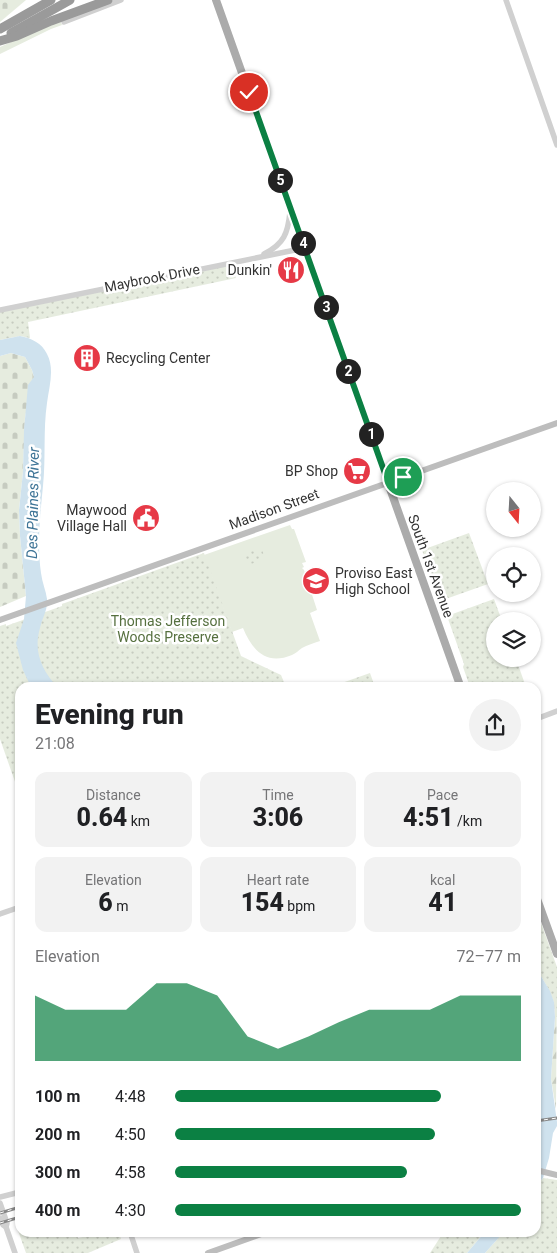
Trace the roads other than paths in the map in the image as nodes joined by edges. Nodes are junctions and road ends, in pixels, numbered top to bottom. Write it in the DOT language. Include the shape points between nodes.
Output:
graph roads {
  1 [pos="44,0"];
  2 [pos="51,0"];
  3 [pos="70,0"];
  4 [pos="108,0"];
  5 [pos="121,0"];
  6 [pos="216,0"];
  7 [pos="506,0"];
  8 [pos="36,8"];
  9 [pos="64,22"];
  10 [pos="0,29"];
  11 [pos="0,40"];
  12 [pos="557,145"];
  13 [pos="291,208"];
  14 [pos="305,248"];
  15 [pos="253,258"];
  16 [pos="0,310"];
  17 [pos="557,423"];
  18 [pos="388,482"];
  19 [pos="0,620"];
  20 [pos="459,682"];
  21 [pos="557,711"];
  22 [pos="541,717"];
  23 [pos="15,910"];
  24 [pos="541,910"];
  25 [pos="0,914"];
  26 [pos="557,954"];
  27 [pos="541,1171"];
  28 [pos="554,1174"];
  29 [pos="15,1193"];
  30 [pos="0,1197"];
  31 [pos="0,1203"];
  32 [pos="0,1218"];
  33 [pos="3,1228"];
  34 [pos="132,1237"];
  35 [pos="253,1237"];
  36 [pos="15,1253"];
  37 [pos="137,1253"];
  38 [pos="208,1253"];
  1 -- 8 [label="highway"];
  2 -- 8 [label="highway"];
  3 -- 11 [label="highway"];
  4 -- 11 [label="highway"];
  5 -- 9 [label="street"];
  6 -- 13 [label="main road, South 1st Avenue"];
  7 -- 12 [label="street"];
  8 -- 10 [label="highway"];
  13 -- 14 [label="main road, South 1st Avenue"];
  13 -- 15 [label="street" via="285,237 273,250"];
  14 -- 15 [label="street, Maybrook Drive"];
  14 -- 18 [label="main road, South 1st Avenue"];
  15 -- 16 [label="street, Maybrook Drive"];
  17 -- 18 [label="main road, Madison Street"];
  18 -- 19 [label="main road, Madison Street"];
  18 -- 20 [label="main road, South 1st Avenue"];
  21 -- 22 [label="street"];
  23 -- 25 [label="street"];
  24 -- 26 [label="main road"];
  27 -- 28 [label="main road"];
  29 -- 30 [label="street"];
  31 -- 33 [label="street" via="8,1224"];
  32 -- 33 [label="street"];
  33 -- 36 [label="street"];
  34 -- 37 [label="street"];
  35 -- 38 [label="main road"];
}
